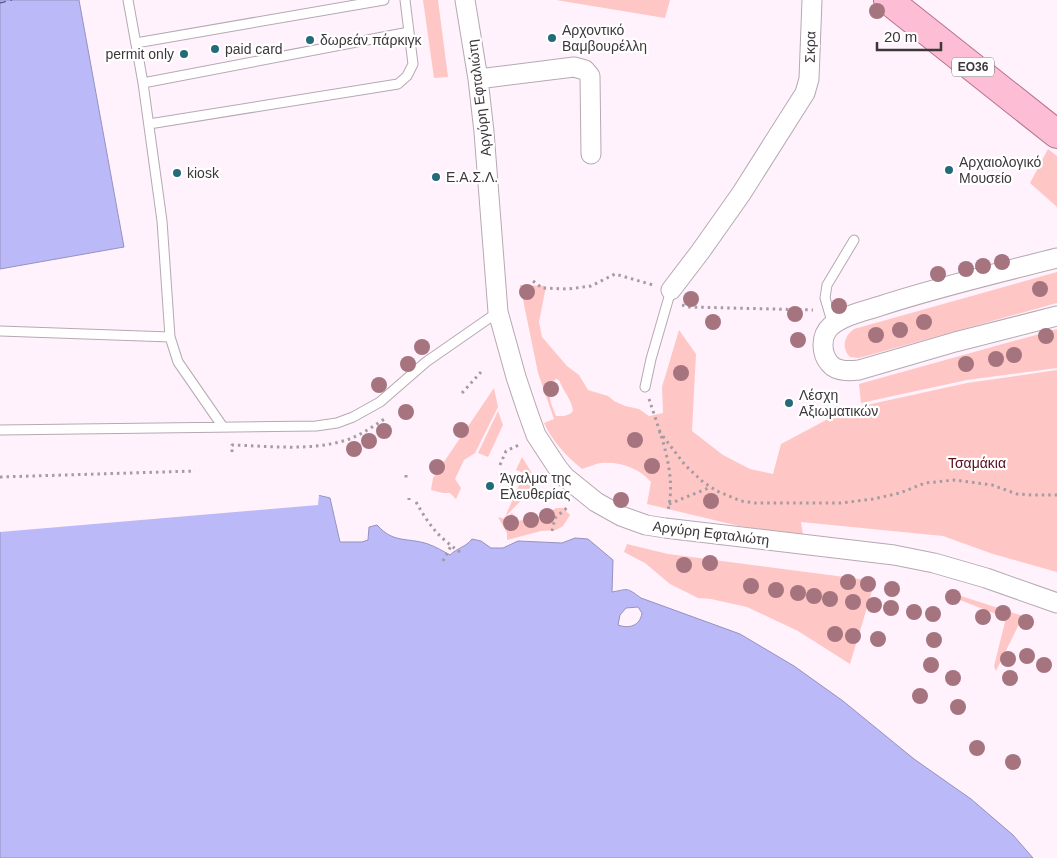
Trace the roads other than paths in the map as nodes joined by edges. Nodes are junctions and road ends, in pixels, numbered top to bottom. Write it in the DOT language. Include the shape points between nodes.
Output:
graph roads {
  1 [pos="128,0"];
  2 [pos="384,0"];
  3 [pos="405,0"];
  4 [pos="465,0"];
  5 [pos="812,0"];
  6 [pos="888,0"];
  7 [pos="410,32"];
  8 [pos="136,43"];
  9 [pos="478,79"];
  10 [pos="143,83"];
  11 [pos="149,124"];
  12 [pos="1057,134"];
  13 [pos="591,154"];
  14 [pos="854,240"];
  15 [pos="1057,258"];
  16 [pos="671,290"];
  17 [pos="498,312"];
  18 [pos="1057,316"];
  19 [pos="830,317"];
  20 [pos="0,331"];
  21 [pos="170,337"];
  22 [pos="645,387"];
  23 [pos="223,427"];
  24 [pos="0,430"];
  25 [pos="1057,603"];
  1 -- 8 [label="lane"];
  2 -- 8 [label="lane"];
  3 -- 7 [label="lane"];
  4 -- 9 [label="street, Αργύρη Εφταλιώτη"];
  5 -- 16 [label="street, Σκρα" via="809,79 805,92 741,194"];
  6 -- 12 [label="main road, ΕΟ36"];
  7 -- 10 [label="lane"];
  7 -- 11 [label="lane" via="413,64 408,76 398,84"];
  8 -- 10 [label="lane"];
  9 -- 13 [label="street" via="574,67 585,70 590,76"];
  9 -- 17 [label="street, Αργύρη Εφταλιώτη"];
  10 -- 11 [label="lane"];
  11 -- 21 [label="lane" via="162,221"];
  14 -- 19 [label="lane" via="827,285 825,298"];
  15 -- 19 [label="street" via="854,315"];
  16 -- 22 [label="lane"];
  17 -- 23 [label="lane" via="426,362 380,402 353,417 316,426"];
  17 -- 25 [label="street, Αργύρη Εφταλιώτη" via="536,434 565,477 596,502 621,516 665,528 894,555 986,578"];
  18 -- 19 [label="street" via="847,371 833,366 826,357 823,339"];
  20 -- 21 [label="lane"];
  21 -- 23 [label="lane" via="178,362"];
  23 -- 24 [label="lane"];
}
